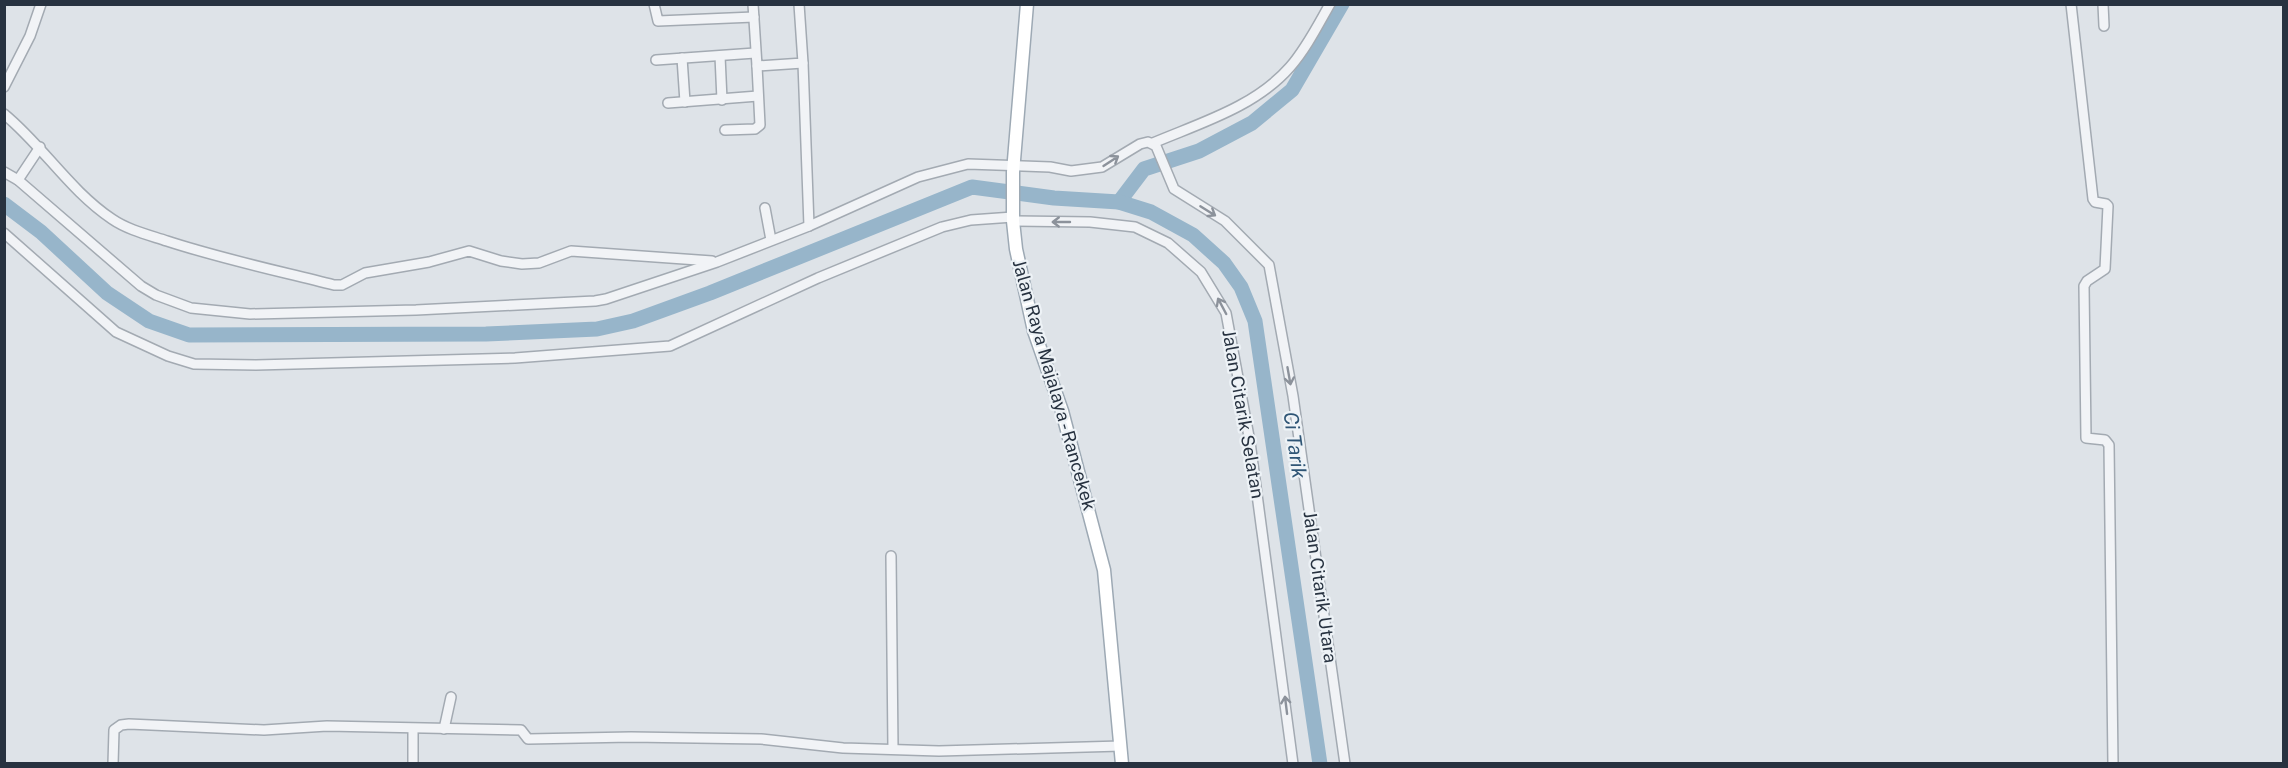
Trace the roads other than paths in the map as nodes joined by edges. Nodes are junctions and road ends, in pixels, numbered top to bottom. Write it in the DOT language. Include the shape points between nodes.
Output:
graph roads {
  1 [pos="41,4"];
  2 [pos="654,4"];
  3 [pos="753,4"];
  4 [pos="799,4"];
  5 [pos="1027,4"];
  6 [pos="1330,4"];
  7 [pos="2071,4"];
  8 [pos="2103,4"];
  9 [pos="754,17"];
  10 [pos="2104,26"];
  11 [pos="755,53"];
  12 [pos="720,56"];
  13 [pos="682,58"];
  14 [pos="656,60"];
  15 [pos="803,63"];
  16 [pos="756,66"];
  17 [pos="4,87"];
  18 [pos="758,96"];
  19 [pos="722,100"];
  20 [pos="668,102"];
  21 [pos="685,102"];
  22 [pos="4,114"];
  23 [pos="725,130"];
  24 [pos="1154,145"];
  25 [pos="40,147"];
  26 [pos="1013,168"];
  27 [pos="4,172"];
  28 [pos="18,180"];
  29 [pos="765,208"];
  30 [pos="1013,214"];
  31 [pos="809,226"];
  32 [pos="4,233"];
  33 [pos="771,240"];
  34 [pos="717,262"];
  35 [pos="891,556"];
  36 [pos="451,697"];
  37 [pos="413,729"];
  38 [pos="444,729"];
  39 [pos="1121,747"];
  40 [pos="893,749"];
  41 [pos="113,764"];
  42 [pos="413,764"];
  43 [pos="1122,764"];
  44 [pos="1293,764"];
  45 [pos="1345,764"];
  46 [pos="2113,764"];
  1 -- 17 [label="street"];
  2 -- 9 [label="street" via="658,21"];
  3 -- 9 [label="street"];
  4 -- 15 [label="street"];
  5 -- 26 [label="main road, Jalan Raya Majalaya - Rancekek"];
  6 -- 24 [label="street" via="1289,68 1262,92"];
  7 -- 46 [label="street" via="2093,200 2108,206 2102,271 2084,286 2086,432 2088,439 2105,440 2109,445"];
  8 -- 10 [label="street"];
  9 -- 11 [label="street"];
  11 -- 12 [label="street"];
  11 -- 16 [label="street"];
  12 -- 13 [label="street"];
  12 -- 19 [label="street"];
  13 -- 14 [label="street"];
  13 -- 21 [label="street"];
  15 -- 16 [label="street"];
  15 -- 31 [label="street"];
  16 -- 18 [label="street"];
  18 -- 19 [label="street"];
  18 -- 23 [label="street" via="759,126"];
  19 -- 21 [label="street"];
  20 -- 21 [label="street"];
  22 -- 25 [label="street"];
  26 -- 24 [label="street, one-way" via="1071,171 1102,167 1140,144"];
  24 -- 45 [label="street, Jalan Citarik Utara, one-way" via="1174,189 1225,221 1269,265 1293,396"];
  25 -- 28 [label="street"];
  25 -- 34 [label="street" via="68,179 116,222 184,246 334,285 365,273 469,251 522,264 538,263 571,251"];
  26 -- 30 [label="main road, Jalan Raya Majalaya - Rancekek"];
  26 -- 31 [label="street" via="968,165 918,177"];
  27 -- 28 [label="street"];
  28 -- 34 [label="street" via="141,286 165,299 203,310 294,313 595,301"];
  29 -- 33 [label="street"];
  30 -- 32 [label="street, Jalan Citarik Selatan" via="942,227 670,346 515,358 256,365 194,364 116,332"];
  30 -- 39 [label="main road, Jalan Raya Majalaya - Rancekek" via="1026,298 1062,411 1104,570"];
  44 -- 30 [label="street, Jalan Citarik Selatan, one-way" via="1250,442 1226,313 1202,272 1168,243 1135,227"];
  31 -- 33 [label="street"];
  33 -- 34 [label="street"];
  35 -- 40 [label="street"];
  36 -- 38 [label="street"];
  37 -- 38 [label="street"];
  37 -- 41 [label="street" via="327,726 264,730 121,725 114,730"];
  37 -- 42 [label="street"];
  38 -- 40 [label="street" via="521,730 528,739 761,739"];
  39 -- 40 [label="street"];
  39 -- 43 [label="main road, Jalan Raya Majalaya - Rancekek"];
}
